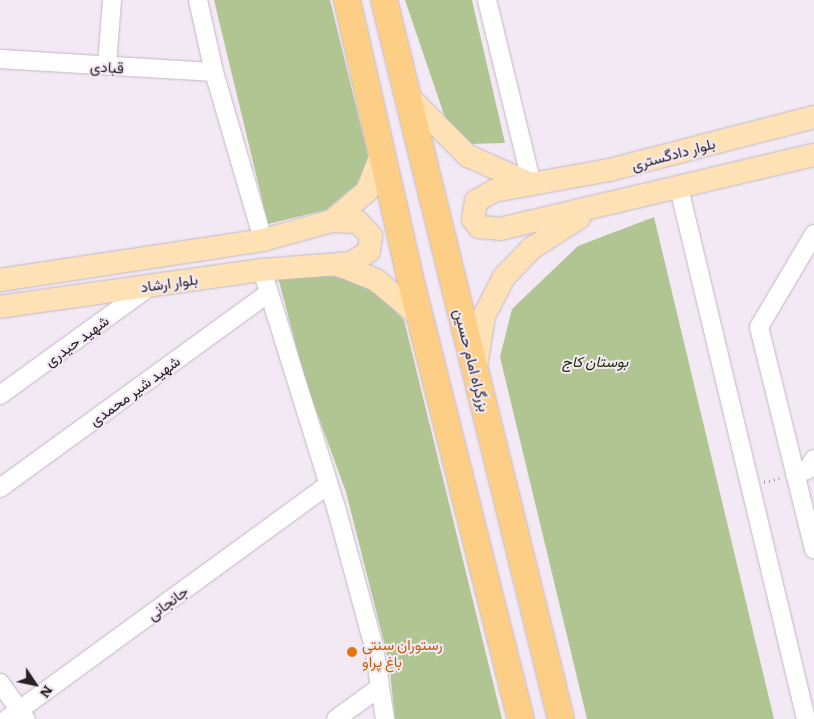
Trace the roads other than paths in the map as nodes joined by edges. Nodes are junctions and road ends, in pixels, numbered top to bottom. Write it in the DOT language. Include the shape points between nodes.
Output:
graph roads {
  1 [pos="112,0"];
  2 [pos="198,0"];
  3 [pos="347,0"];
  4 [pos="384,0"];
  5 [pos="487,0"];
  6 [pos="0,59"];
  7 [pos="107,66"];
  8 [pos="214,72"];
  9 [pos="408,96"];
  10 [pos="814,117"];
  11 [pos="814,154"];
  12 [pos="380,155"];
  13 [pos="532,184"];
  14 [pos="679,188"];
  15 [pos="590,211"];
  16 [pos="332,221"];
  17 [pos="814,234"];
  18 [pos="263,240"];
  19 [pos="339,265"];
  20 [pos="262,270"];
  21 [pos="7,279"];
  22 [pos="153,285"];
  23 [pos="268,293"];
  24 [pos="9,305"];
  25 [pos="419,316"];
  26 [pos="475,370"];
  27 [pos="0,395"];
  28 [pos="814,459"];
  29 [pos="795,474"];
  30 [pos="328,485"];
  31 [pos="0,488"];
  32 [pos="814,549"];
  33 [pos="0,683"];
  34 [pos="380,687"];
  35 [pos="17,716"];
  36 [pos="520,717"];
  37 [pos="336,719"];
  38 [pos="385,719"];
  39 [pos="561,719"];
  40 [pos="806,719"];
  1 -- 7 [label="street"];
  2 -- 8 [label="street"];
  3 -- 12 [label="highway"];
  4 -- 9 [label="highway, بزرگراه امام حسین"];
  5 -- 13 [label="street"];
  6 -- 7 [label="street, قبادی"];
  7 -- 8 [label="street, قبادی"];
  8 -- 18 [label="street"];
  9 -- 13 [label="main road" via="468,156"];
  9 -- 26 [label="highway, بزرگراه امام حسین"];
  10 -- 13 [label="main road, بلوار دادگستری" via="609,170"];
  11 -- 14 [label="main road"];
  12 -- 16 [label="main road" via="367,191"];
  12 -- 25 [label="highway"];
  13 -- 15 [label="main road, بلوار دادگستری" via="484,194 476,201 473,219 489,230"];
  14 -- 15 [label="main road"];
  14 -- 40 [label="street"];
  15 -- 26 [label="main road" via="532,248 504,277 484,316"];
  16 -- 18 [label="main road, بلوار ارشاد"];
  16 -- 19 [label="main road" via="358,222 371,236 365,257"];
  17 -- 29 [label="street" via="759,327"];
  18 -- 21 [label="main road, بلوار ارشاد"];
  19 -- 20 [label="main road, بلوار ارشاد"];
  19 -- 25 [label="main road" via="376,280"];
  20 -- 22 [label="main road, بلوار ارشاد"];
  20 -- 23 [label="street"];
  21 -- 24 [label="main road"];
  22 -- 24 [label="main road, بلوار ارشاد"];
  22 -- 27 [label="street, شهید حیدری"];
  23 -- 30 [label="street"];
  23 -- 31 [label="street, شهید شیر محمدی"];
  25 -- 36 [label="highway"];
  26 -- 39 [label="highway, بزرگراه امام حسین"];
  28 -- 29 [label="street" via="807,470"];
  29 -- 32 [label="street"];
  30 -- 34 [label="street" via="374,647"];
  30 -- 35 [label="street, جانجانی"];
  33 -- 35 [label="street"];
  34 -- 37 [label="street"];
  34 -- 38 [label="street"];
}
